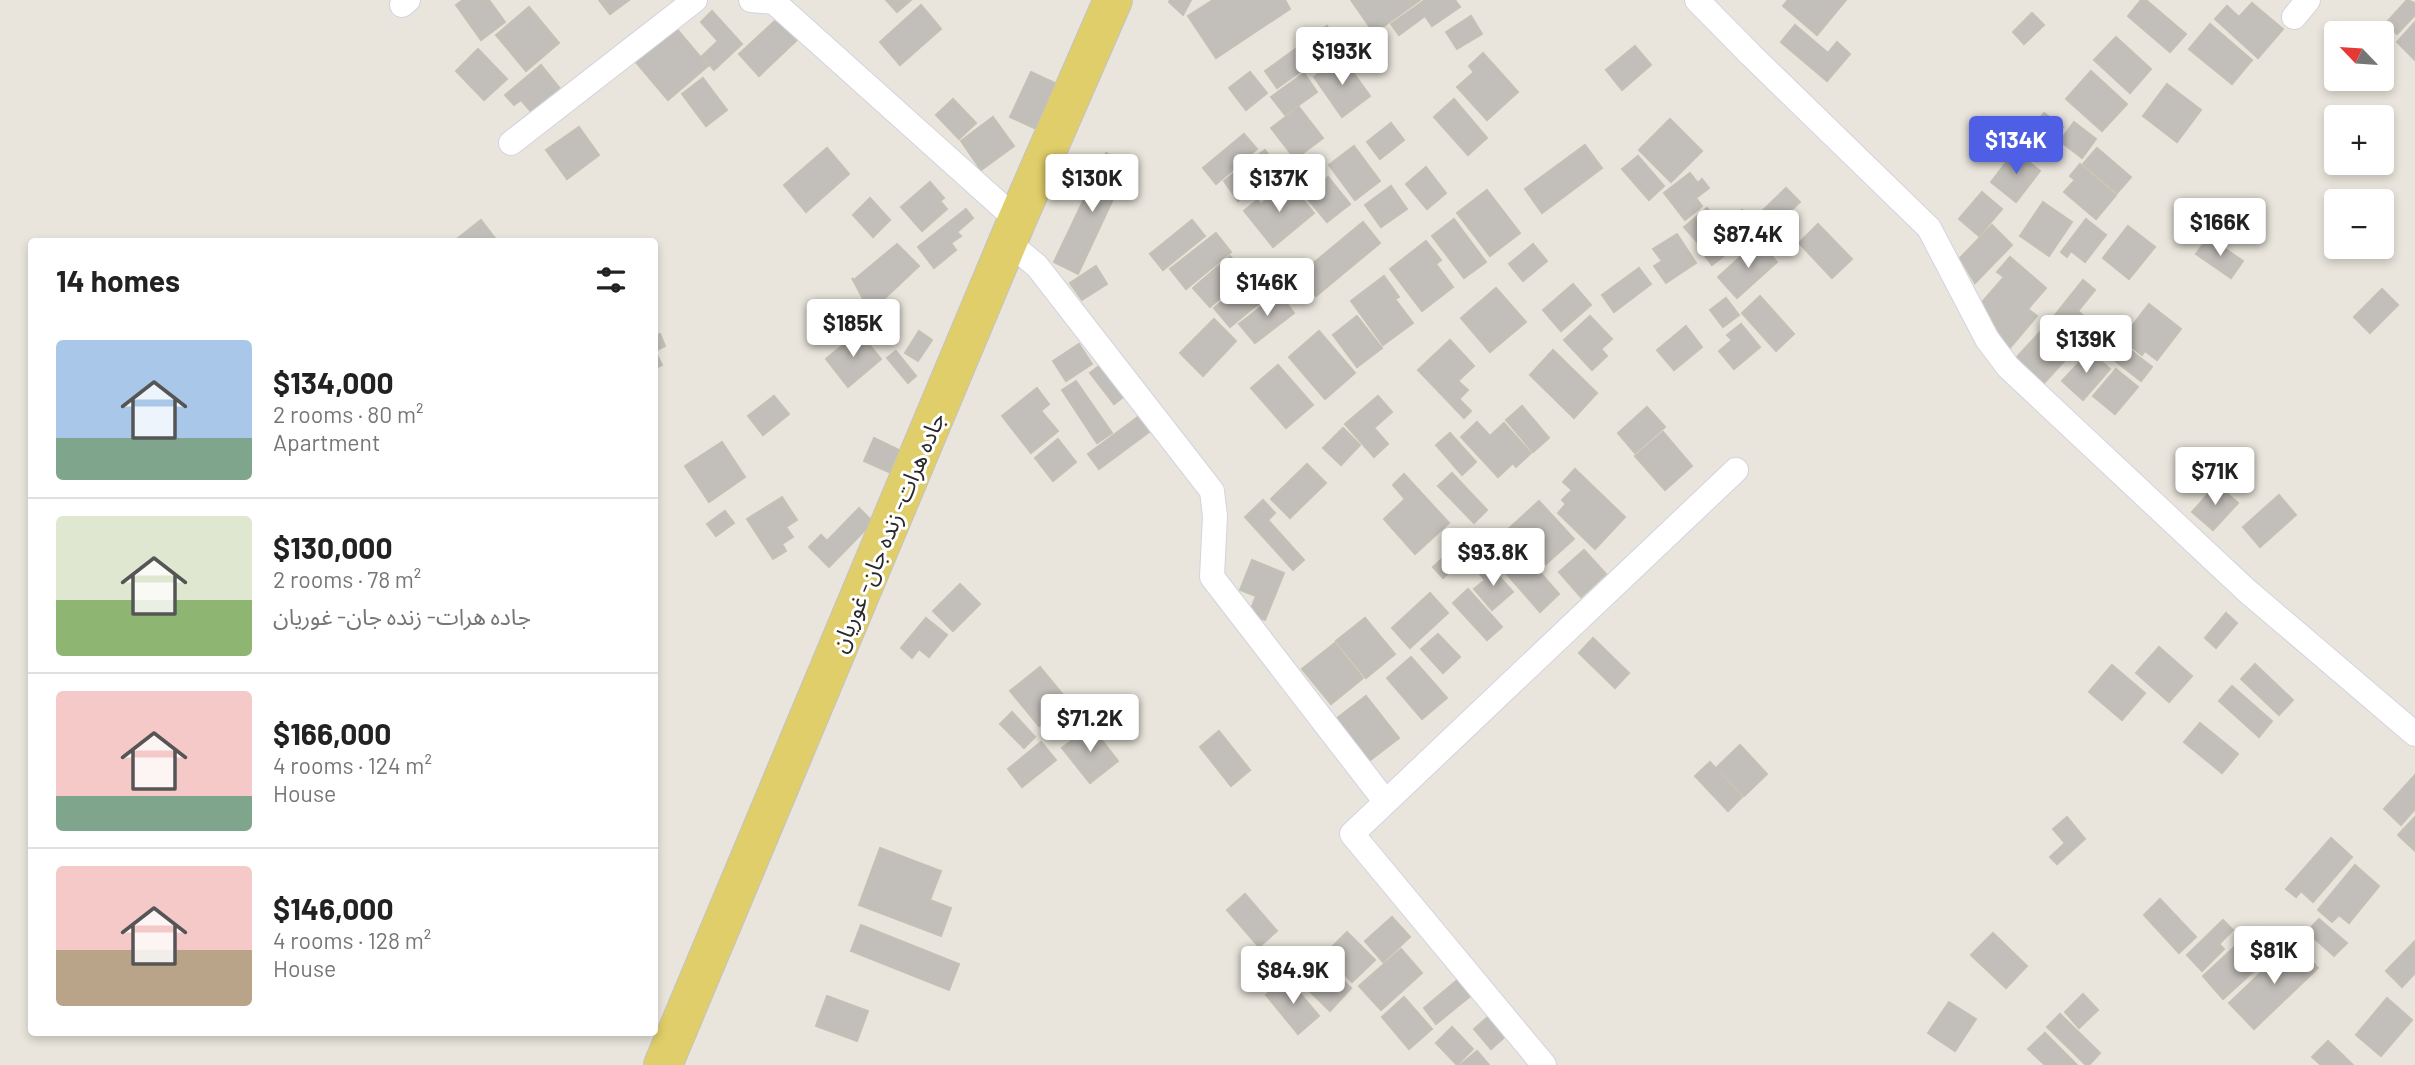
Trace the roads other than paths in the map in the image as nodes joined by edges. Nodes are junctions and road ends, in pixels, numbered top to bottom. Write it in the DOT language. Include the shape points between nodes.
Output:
graph roads {
  1 [pos="695,0"];
  2 [pos="751,0"];
  3 [pos="1112,0"];
  4 [pos="1697,0"];
  5 [pos="511,144"];
  6 [pos="1012,231"];
  7 [pos="1736,470"];
  8 [pos="2415,734"];
  9 [pos="1385,801"];
  10 [pos="663,1065"];
  11 [pos="1544,1065"];
  1 -- 5 [label="street"];
  2 -- 6 [label="street" via="775,2"];
  3 -- 6 [label="main road, جاده هرات- زنده جان- غوریان"];
  4 -- 8 [label="street" via="1929,228 1987,339 2008,367 2246,590"];
  6 -- 9 [label="street" via="1212,491 1212,577"];
  6 -- 10 [label="main road, جاده هرات- زنده جان- غوریان"];
  7 -- 9 [label="street"];
  9 -- 11 [label="street" via="1352,834"];
}
